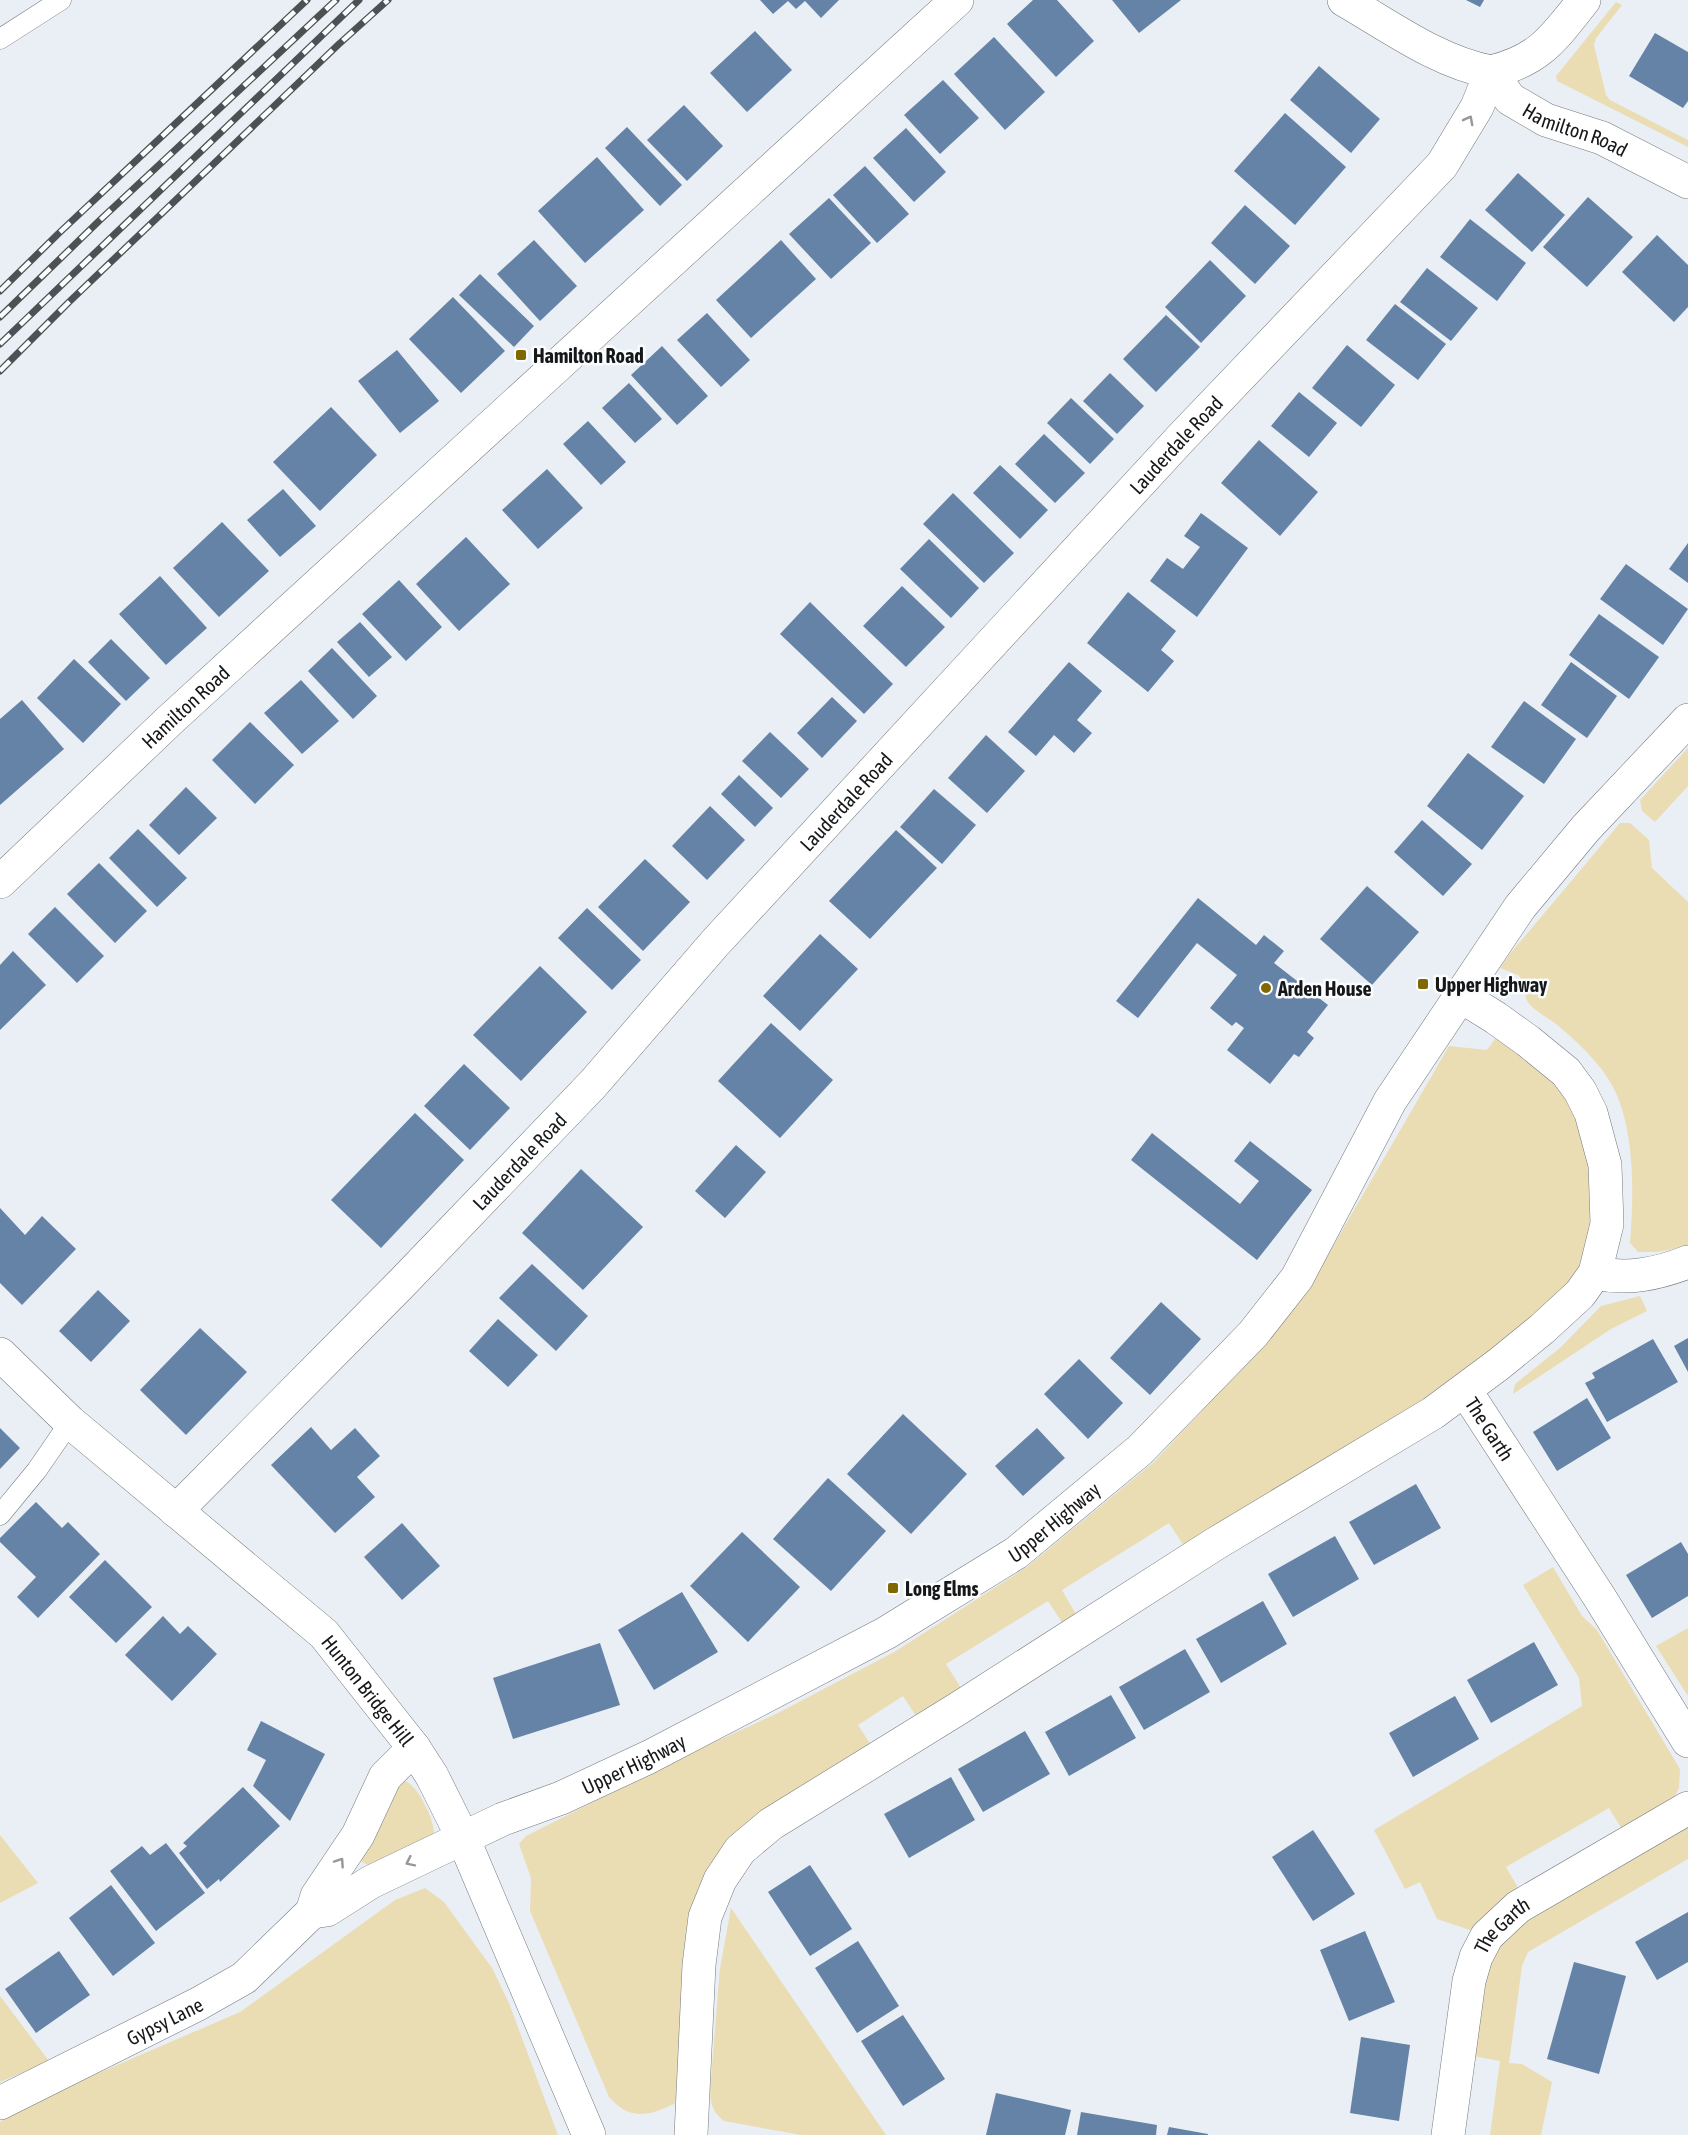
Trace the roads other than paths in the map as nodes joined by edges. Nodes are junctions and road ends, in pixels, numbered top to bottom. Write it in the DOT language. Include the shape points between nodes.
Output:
graph roads {
  1 [pos="61,0"];
  2 [pos="957,0"];
  3 [pos="1344,0"];
  4 [pos="1584,0"];
  5 [pos="0,39"];
  6 [pos="1491,72"];
  7 [pos="1688,182"];
  8 [pos="1688,720"];
  9 [pos="0,882"];
  10 [pos="1459,995"];
  11 [pos="1688,1262"];
  12 [pos="1595,1274"];
  13 [pos="0,1354"];
  14 [pos="1465,1390"];
  15 [pos="70,1422"];
  16 [pos="176,1511"];
  17 [pos="0,1515"];
  18 [pos="1688,1741"];
  19 [pos="414,1748"];
  20 [pos="1688,1808"];
  21 [pos="463,1838"];
  22 [pos="312,1912"];
  23 [pos="0,2103"];
  24 [pos="590,2135"];
  25 [pos="691,2135"];
  26 [pos="1448,2135"];
  1 -- 5 [label="lane"];
  2 -- 9 [label="street, Hamilton Road" via="179,712"];
  3 -- 6 [label="street" via="1442,56"];
  4 -- 6 [label="street" via="1555,37 1526,61"];
  6 -- 7 [label="street, Hamilton Road" via="1510,99 1546,120 1602,138"];
  16 -- 6 [label="street, Lauderdale Road, one-way" via="593,1084 779,873 1182,437 1442,165 1477,107"];
  8 -- 10 [label="street, Upper Highway" via="1549,872"];
  10 -- 12 [label="street" via="1566,1072 1591,1113 1605,1166 1607,1224"];
  10 -- 21 [label="street, Upper Highway" via="1390,1101 1297,1278 1253,1334 1140,1450 1017,1553 886,1633 649,1757"];
  11 -- 12 [label="street" via="1637,1276"];
  12 -- 14 [label="street" via="1580,1294 1542,1329"];
  13 -- 15 [label="street, Hunton Bridge Hill"];
  14 -- 18 [label="street, The Garth"];
  14 -- 25 [label="street" via="771,1824 740,1850 720,1880 705,1917"];
  15 -- 16 [label="street, Hunton Bridge Hill"];
  15 -- 17 [label="lane"];
  16 -- 19 [label="street, Hunton Bridge Hill" via="324,1634"];
  19 -- 21 [label="street, Hunton Bridge Hill"];
  22 -- 19 [label="street, Gypsy Lane, one-way" via="317,1896 358,1835 385,1777"];
  20 -- 26 [label="street, The Garth" via="1518,1907 1487,1936 1469,1981"];
  21 -- 22 [label="street, Gypsy Lane, one-way" via="371,1882 327,1910"];
  21 -- 24 [label="street, Hunton Bridge Hill"];
  22 -- 23 [label="street, Gypsy Lane" via="244,1978"];
}
